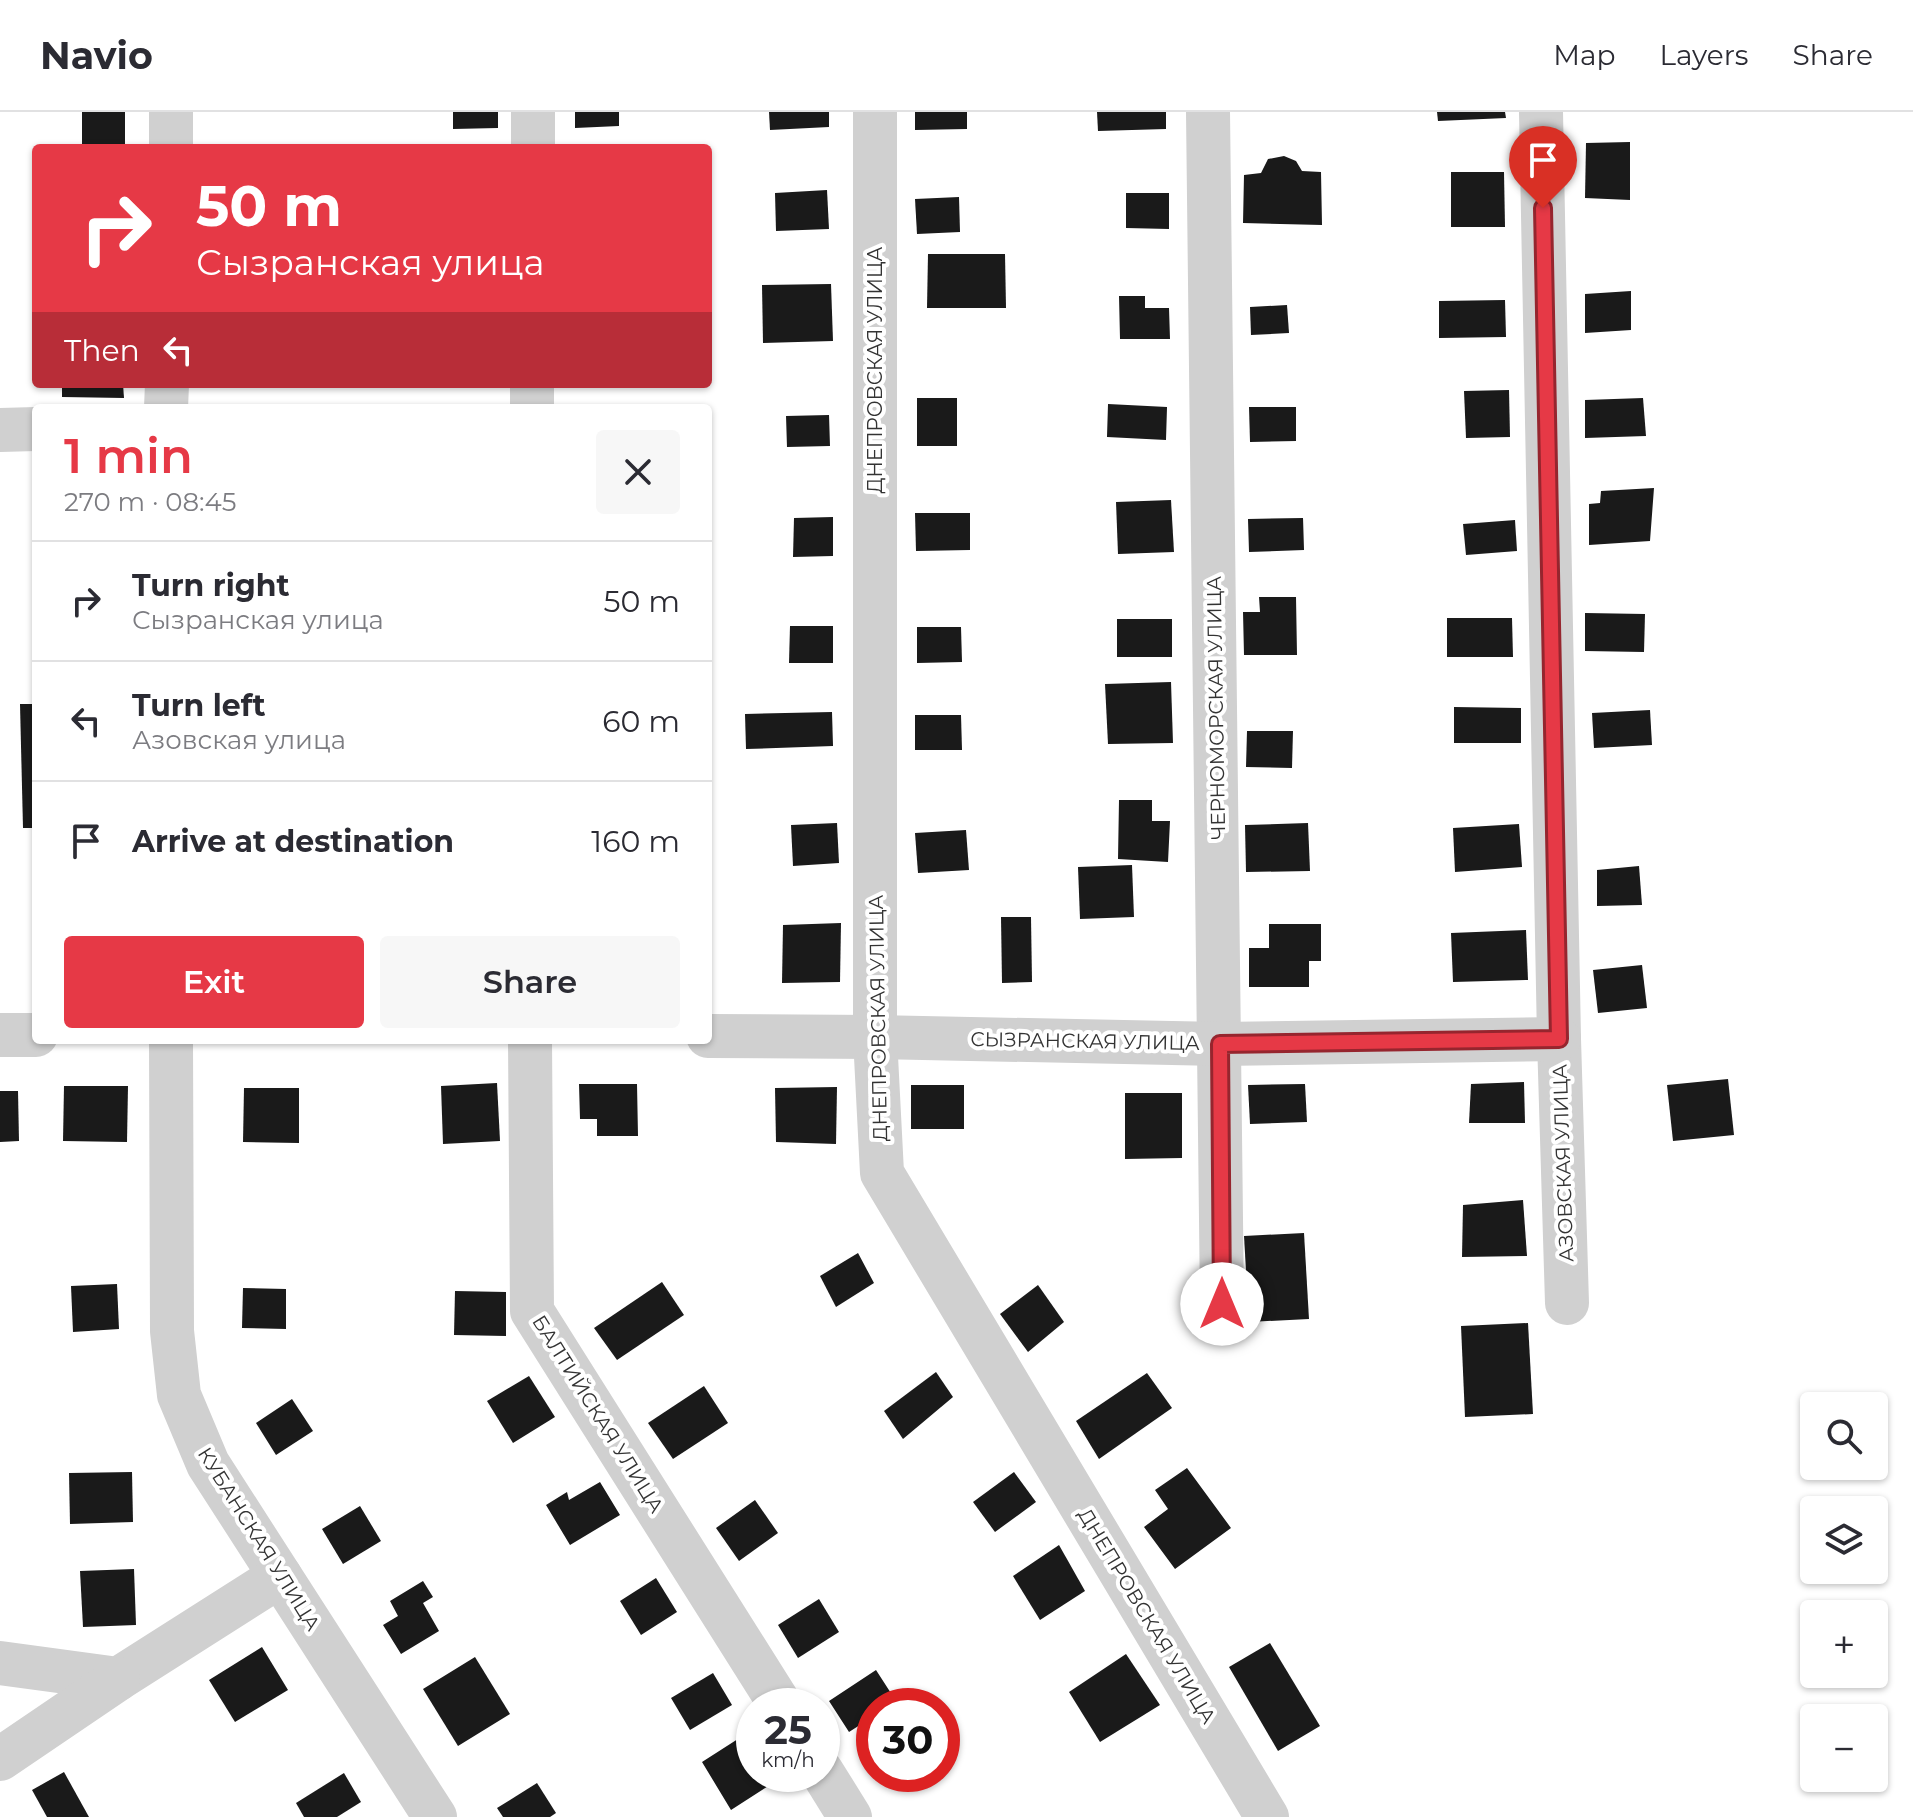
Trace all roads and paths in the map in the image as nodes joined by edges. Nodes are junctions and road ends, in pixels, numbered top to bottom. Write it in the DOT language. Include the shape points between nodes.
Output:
graph roads {
  1 [pos="171,112"];
  2 [pos="533,112"];
  3 [pos="875,112"];
  4 [pos="1208,112"];
  5 [pos="1541,112"];
  6 [pos="171,144"];
  7 [pos="533,144"];
  8 [pos="32,429"];
  9 [pos="0,430"];
  10 [pos="0,1035"];
  11 [pos="32,1035"];
  12 [pos="712,1036"];
  13 [pos="875,1037"];
  14 [pos="1559,1039"];
  15 [pos="171,1044"];
  16 [pos="530,1044"];
  17 [pos="1220,1044"];
  18 [pos="1567,1303"];
  19 [pos="1222,1304"];
  20 [pos="280,1576"];
  21 [pos="0,1663"];
  22 [pos="118,1679"];
  23 [pos="770,1688"];
  24 [pos="0,1759"];
  25 [pos="834,1792"];
  26 [pos="435,1817"];
  27 [pos="850,1817"];
  28 [pos="1267,1817"];
  1 -- 6 [label="street"];
  2 -- 7 [label="street"];
  3 -- 13 [label="street, ДНЕПРОВСКАЯ УЛИЦА"];
  4 -- 17 [label="street, ЧЕРНОМОРСКАЯ УЛИЦА"];
  5 -- 14 [label="street, АЗОВСКАЯ УЛИЦА"];
  8 -- 9 [label="street"];
  10 -- 11 [label="street"];
  12 -- 13 [label="street, СЫЗРАНСКАЯ УЛИЦА"];
  13 -- 17 [label="street, СЫЗРАНСКАЯ УЛИЦА"];
  13 -- 28 [label="street, ДНЕПРОВСКАЯ УЛИЦА" via="882,1173"];
  14 -- 17 [label="street, СЫЗРАНСКАЯ УЛИЦА"];
  14 -- 18 [label="street, АЗОВСКАЯ УЛИЦА"];
  15 -- 20 [label="street, КУБАНСКАЯ УЛИЦА" via="172,1331 179,1395 208,1464"];
  16 -- 23 [label="street, БАЛТИЙСКАЯ УЛИЦА" via="532,1311"];
  17 -- 19 [label="street, ЧЕРНОМОРСКАЯ УЛИЦА"];
  20 -- 22 [label="street"];
  20 -- 26 [label="street, КУБАНСКАЯ УЛИЦА"];
  21 -- 22 [label="street"];
  22 -- 24 [label="street"];
  25 -- 27 [label="street"];
}
